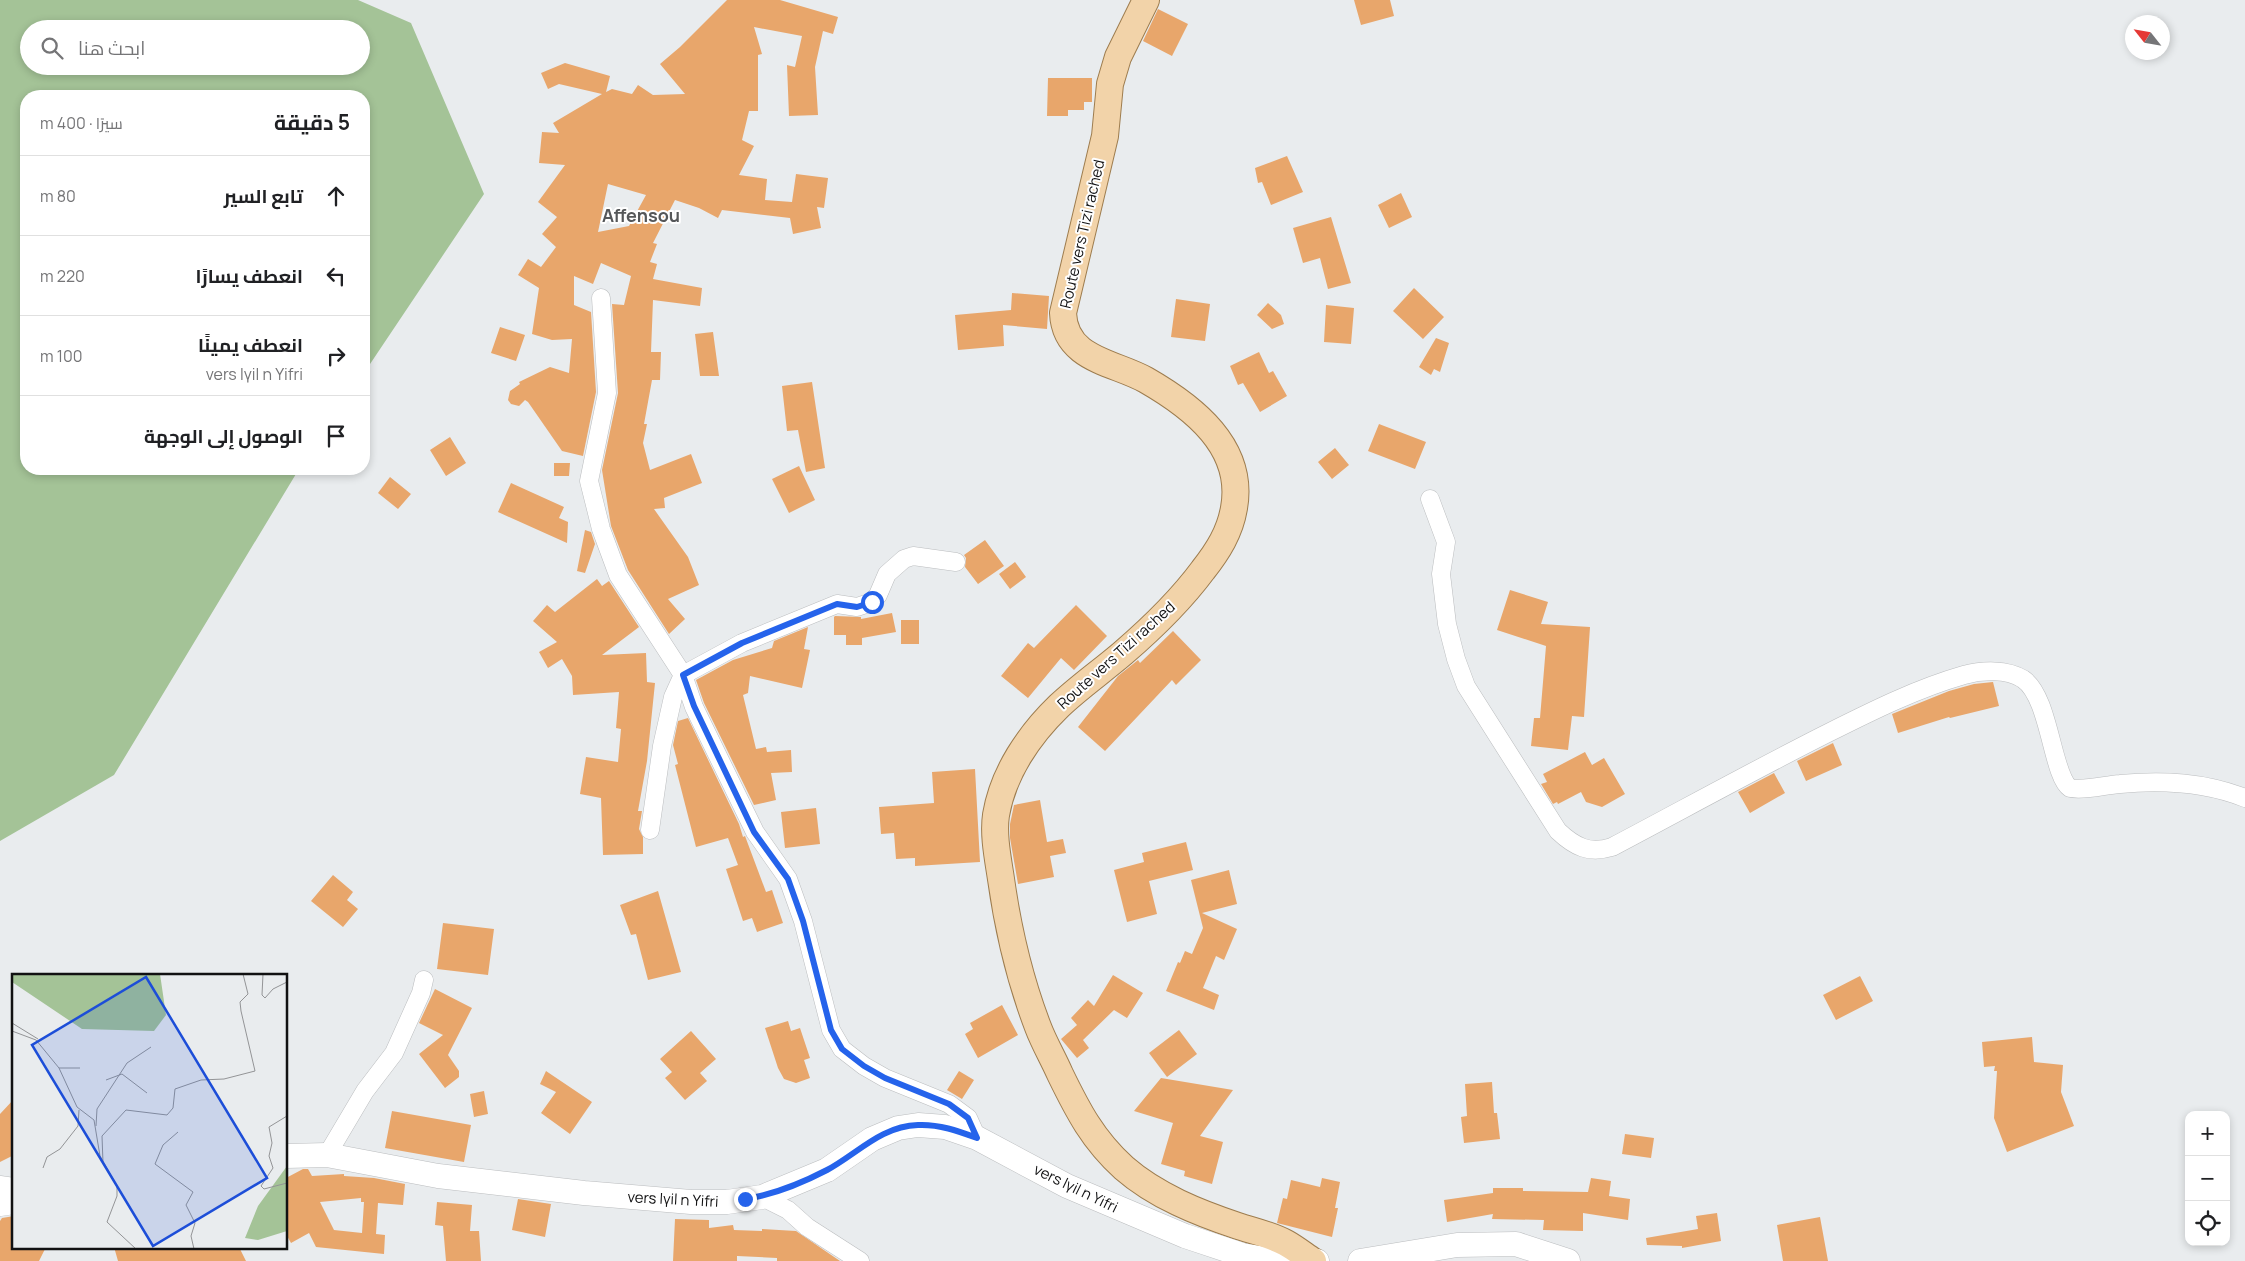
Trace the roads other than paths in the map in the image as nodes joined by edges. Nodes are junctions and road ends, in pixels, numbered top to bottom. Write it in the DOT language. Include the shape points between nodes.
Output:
graph roads {
  1 [pos="1146,0"];
  2 [pos="601,298"];
  3 [pos="1430,499"];
  4 [pos="956,562"];
  5 [pos="683,675"];
  6 [pos="2245,798"];
  7 [pos="650,830"];
  8 [pos="424,980"];
  9 [pos="977,1138"];
  10 [pos="288,1156"];
  11 [pos="327,1156"];
  12 [pos="762,1197"];
  13 [pos="860,1261"];
  14 [pos="1313,1261"];
  15 [pos="1317,1261"];
  16 [pos="1360,1261"];
  17 [pos="1568,1261"];
  1 -- 14 [label="main road, Route vers Tizi rached" via="1118,56 1110,84 1106,136 1063,312 1063,324 1073,341 1084,351 1108,366 1144,379 1208,424 1227,452 1235,505 1229,529 1219,549 1186,592 1125,652 1060,704 1026,745 1006,781 996,817 996,849 1014,953 1038,1028 1095,1139 1125,1169 1154,1190 1232,1224 1285,1242"];
  2 -- 5 [label="street" via="607,393 590,481 601,529 618,575"];
  3 -- 6 [label="street" via="1446,542 1441,574 1447,624 1466,686 1558,831 1582,848 1598,851 1612,847 1881,707 1966,675 1993,672 2009,673 2031,687 2048,725 2062,778 2070,788 2182,782 2223,789"];
  4 -- 5 [label="street" via="913,556 904,559 887,574 872,602 857,607 837,604 742,643"];
  5 -- 7 [label="street" via="673,696 662,746"];
  5 -- 9 [label="street" via="694,706 754,832 788,879 803,921 829,1024 842,1049 885,1078 949,1104 968,1118"];
  8 -- 11 [label="street" via="394,1053 365,1091"];
  9 -- 12 [label="main road, vers Iγil n Yifri" via="945,1127 918,1125 898,1128 872,1139 827,1170"];
  9 -- 14 [label="main road, vers Iγil n Yifri" via="1067,1186 1185,1236 1242,1255 1276,1261"];
  10 -- 11 [label="main road, vers Iγil n Yifri"];
  11 -- 12 [label="main road, vers Iγil n Yifri" via="438,1176 641,1198 727,1202"];
  12 -- 13 [label="street" via="788,1210 807,1228"];
  14 -- 15 [label="main road, vers Iγil n Yifri"];
  16 -- 17 [label="main road" via="1457,1245 1487,1244 1516,1244"];
}
